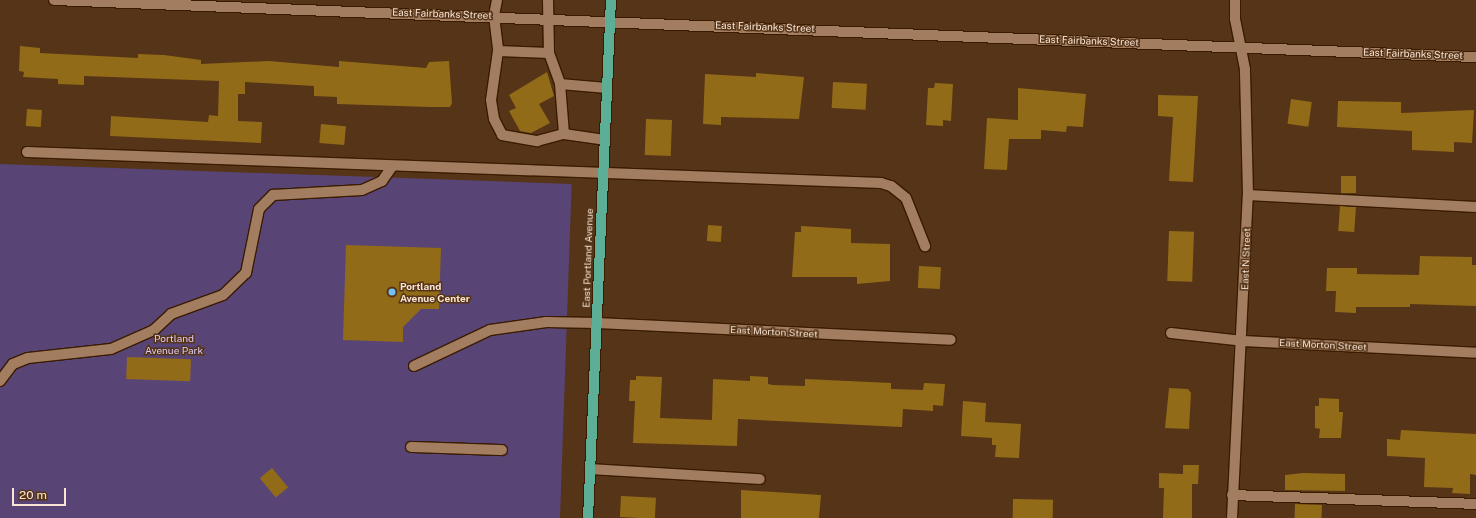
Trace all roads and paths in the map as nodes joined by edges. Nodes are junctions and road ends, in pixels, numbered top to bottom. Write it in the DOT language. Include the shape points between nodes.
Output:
graph roads {
  1 [pos="54,0"];
  2 [pos="497,0"];
  3 [pos="548,0"];
  4 [pos="611,0"];
  5 [pos="1235,0"];
  6 [pos="494,16"];
  7 [pos="548,18"];
  8 [pos="610,20"];
  9 [pos="1241,47"];
  10 [pos="498,51"];
  11 [pos="549,53"];
  12 [pos="1476,57"];
  13 [pos="560,84"];
  14 [pos="607,88"];
  15 [pos="564,134"];
  16 [pos="605,140"];
  17 [pos="27,152"];
  18 [pos="391,168"];
  19 [pos="603,173"];
  20 [pos="1248,195"];
  21 [pos="1476,207"];
  22 [pos="925,246"];
  23 [pos="597,323"];
  24 [pos="1171,333"];
  25 [pos="951,340"];
  26 [pos="1243,341"];
  27 [pos="1476,353"];
  28 [pos="414,366"];
  29 [pos="0,382"];
  30 [pos="411,447"];
  31 [pos="502,450"];
  32 [pos="590,469"];
  33 [pos="760,479"];
  34 [pos="1232,495"];
  35 [pos="1476,504"];
  36 [pos="588,518"];
  37 [pos="1232,518"];
  1 -- 6 [label="street, East Fairbanks Street"];
  2 -- 6 [label="street"];
  3 -- 7 [label="street"];
  4 -- 8 [label="main road, East Portland Avenue"];
  5 -- 9 [label="street, East N Street"];
  6 -- 7 [label="street, East Fairbanks Street"];
  6 -- 10 [label="street"];
  7 -- 8 [label="street, East Fairbanks Street"];
  7 -- 11 [label="street"];
  8 -- 9 [label="street, East Fairbanks Street"];
  8 -- 14 [label="main road, East Portland Avenue"];
  9 -- 12 [label="street, East Fairbanks Street"];
  9 -- 20 [label="street, East N Street" via="1245,69"];
  10 -- 11 [label="street"];
  10 -- 15 [label="street" via="491,100 494,119 502,135 537,141"];
  11 -- 13 [label="street"];
  13 -- 14 [label="street"];
  13 -- 15 [label="street"];
  14 -- 16 [label="main road, East Portland Avenue"];
  15 -- 16 [label="street"];
  16 -- 19 [label="main road, East Portland Avenue"];
  17 -- 18 [label="street"];
  18 -- 19 [label="street"];
  18 -- 29 [label="street" via="382,181 362,190 273,195 259,210 246,273 223,295 171,314 154,330 111,349 28,358 13,364"];
  19 -- 22 [label="street" via="881,183 891,186 906,198"];
  19 -- 23 [label="main road, East Portland Avenue"];
  20 -- 21 [label="street"];
  20 -- 26 [label="street, East N Street"];
  23 -- 25 [label="street, East Morton Street"];
  23 -- 28 [label="street, East Morton Street" via="546,322 490,330"];
  23 -- 32 [label="main road, East Portland Avenue"];
  24 -- 26 [label="street, East Morton Street"];
  26 -- 27 [label="street, East Morton Street"];
  26 -- 34 [label="street, East N Street"];
  30 -- 31 [label="street"];
  32 -- 33 [label="street"];
  32 -- 36 [label="main road, East Portland Avenue"];
  34 -- 35 [label="street"];
  34 -- 37 [label="street, East N Street"];
}
